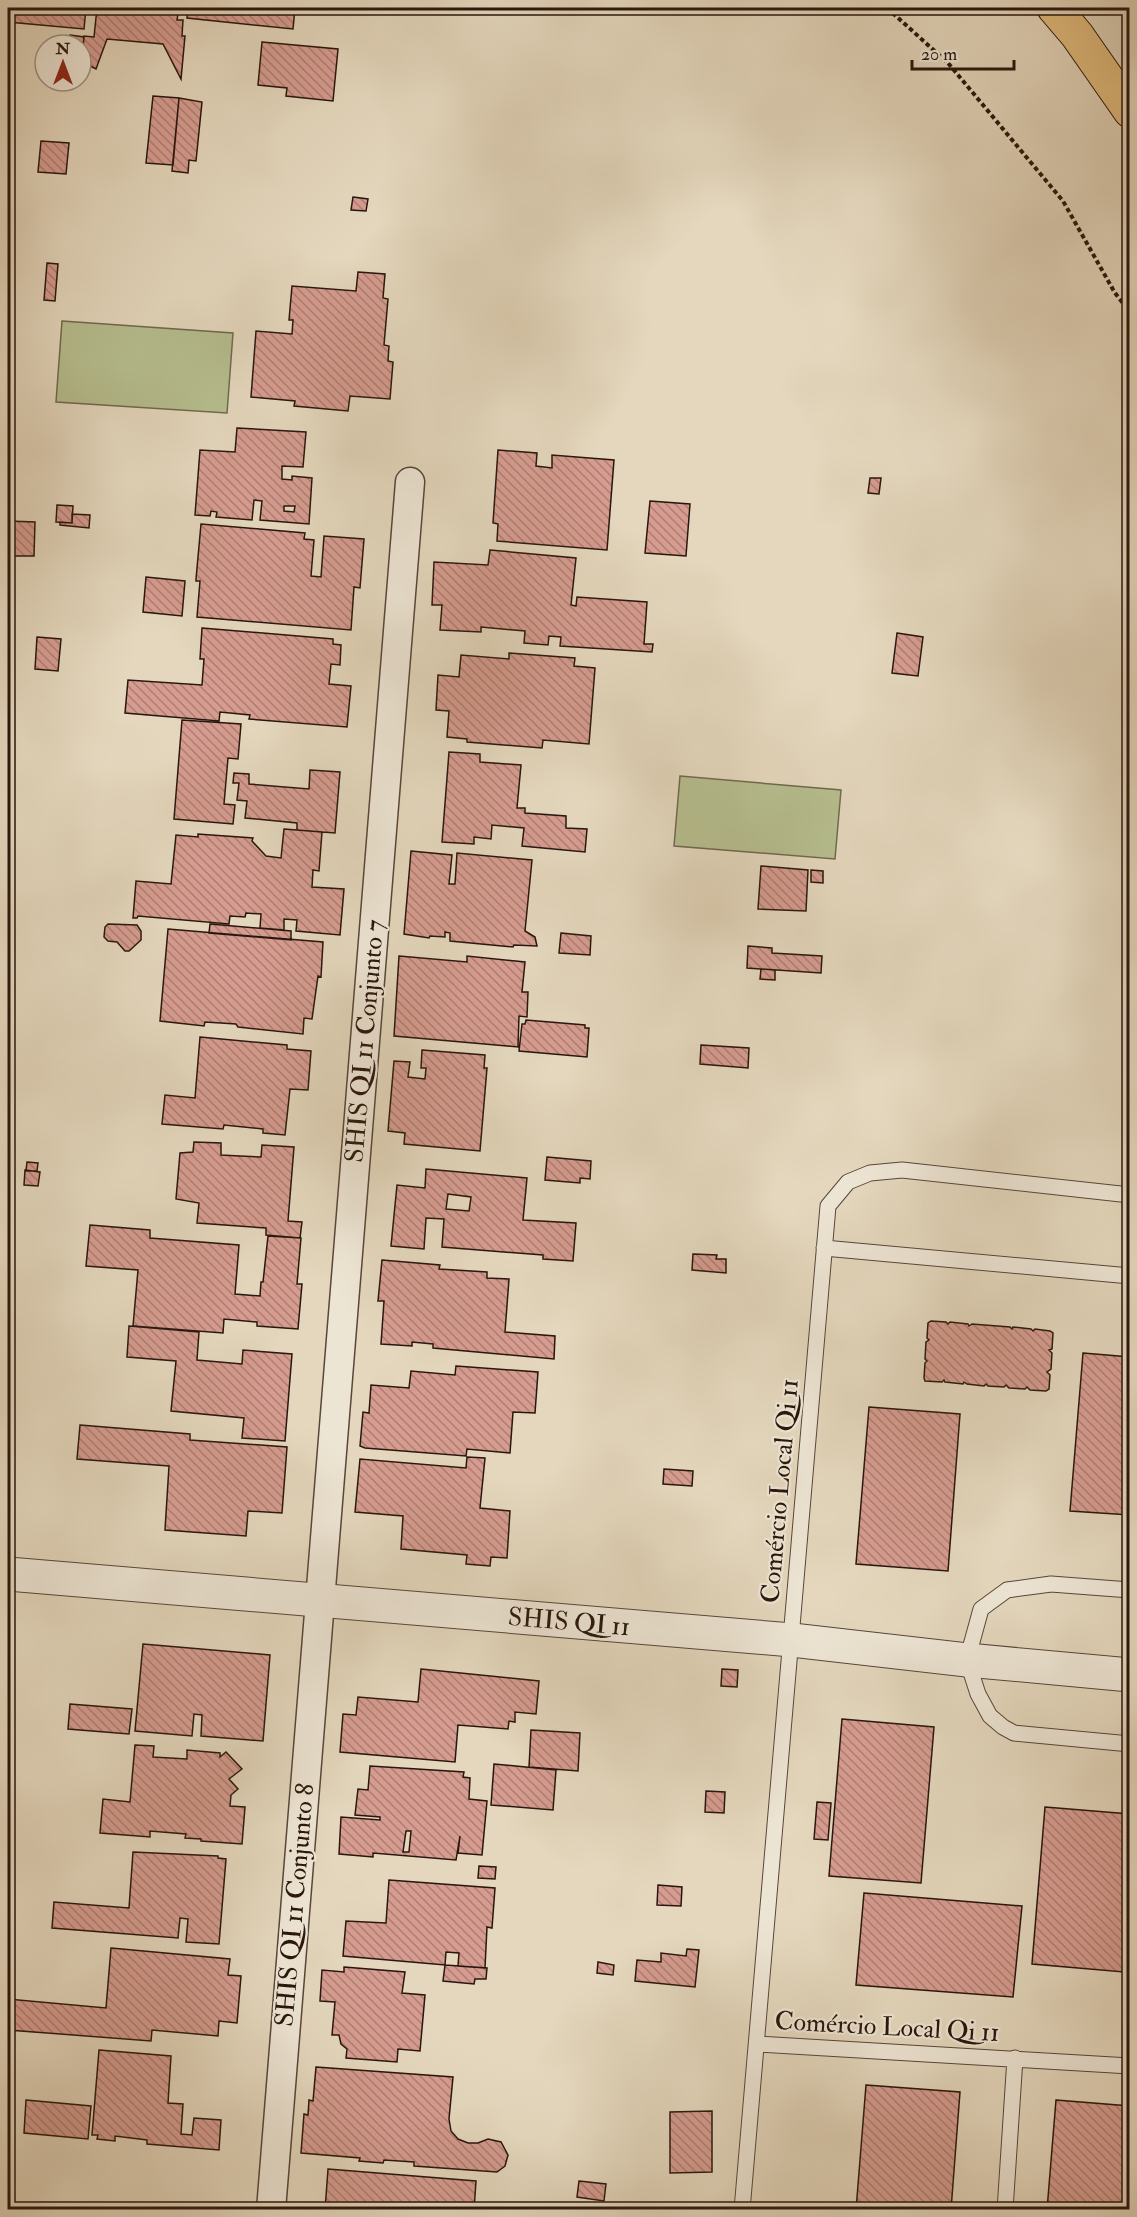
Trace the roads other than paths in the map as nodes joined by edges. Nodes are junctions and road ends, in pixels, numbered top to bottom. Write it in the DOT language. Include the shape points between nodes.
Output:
graph roads {
  1 [pos="1054,8"];
  2 [pos="1130,111"];
  3 [pos="410,482"];
  4 [pos="1130,1196"];
  5 [pos="824,1248"];
  6 [pos="1130,1276"];
  7 [pos="8,1574"];
  8 [pos="1130,1590"];
  9 [pos="320,1601"];
  10 [pos="792,1640"];
  11 [pos="967,1660"];
  12 [pos="1130,1675"];
  13 [pos="1130,1744"];
  14 [pos="757,2043"];
  15 [pos="1015,2058"];
  16 [pos="1130,2066"];
  17 [pos="271,2210"];
  18 [pos="742,2210"];
  19 [pos="1005,2210"];
  1 -- 2 [label="main road"];
  3 -- 9 [label="street, SHIS QI 11 Conjunto 7"];
  4 -- 5 [label="lane, Comércio Local Qi 11" via="902,1170 870,1173 848,1182 828,1206"];
  5 -- 6 [label="lane"];
  5 -- 10 [label="lane, Comércio Local Qi 11"];
  7 -- 9 [label="street, SHIS QI 11"];
  8 -- 11 [label="lane" via="1051,1584 1008,1590 981,1609"];
  9 -- 10 [label="street, SHIS QI 11"];
  9 -- 17 [label="street, SHIS QI 11 Conjunto 8"];
  10 -- 11 [label="street, SHIS QI 11"];
  10 -- 14 [label="lane, Comércio Local Qi 11"];
  11 -- 12 [label="street, SHIS QI 11"];
  11 -- 13 [label="lane" via="990,1716 1014,1733"];
  14 -- 15 [label="lane, Comércio Local Qi 11"];
  14 -- 18 [label="lane, Comércio Local Qi 11"];
  15 -- 16 [label="lane, Comércio Local Qi 11"];
  15 -- 19 [label="lane, Comércio Local Qi 11"];
}
